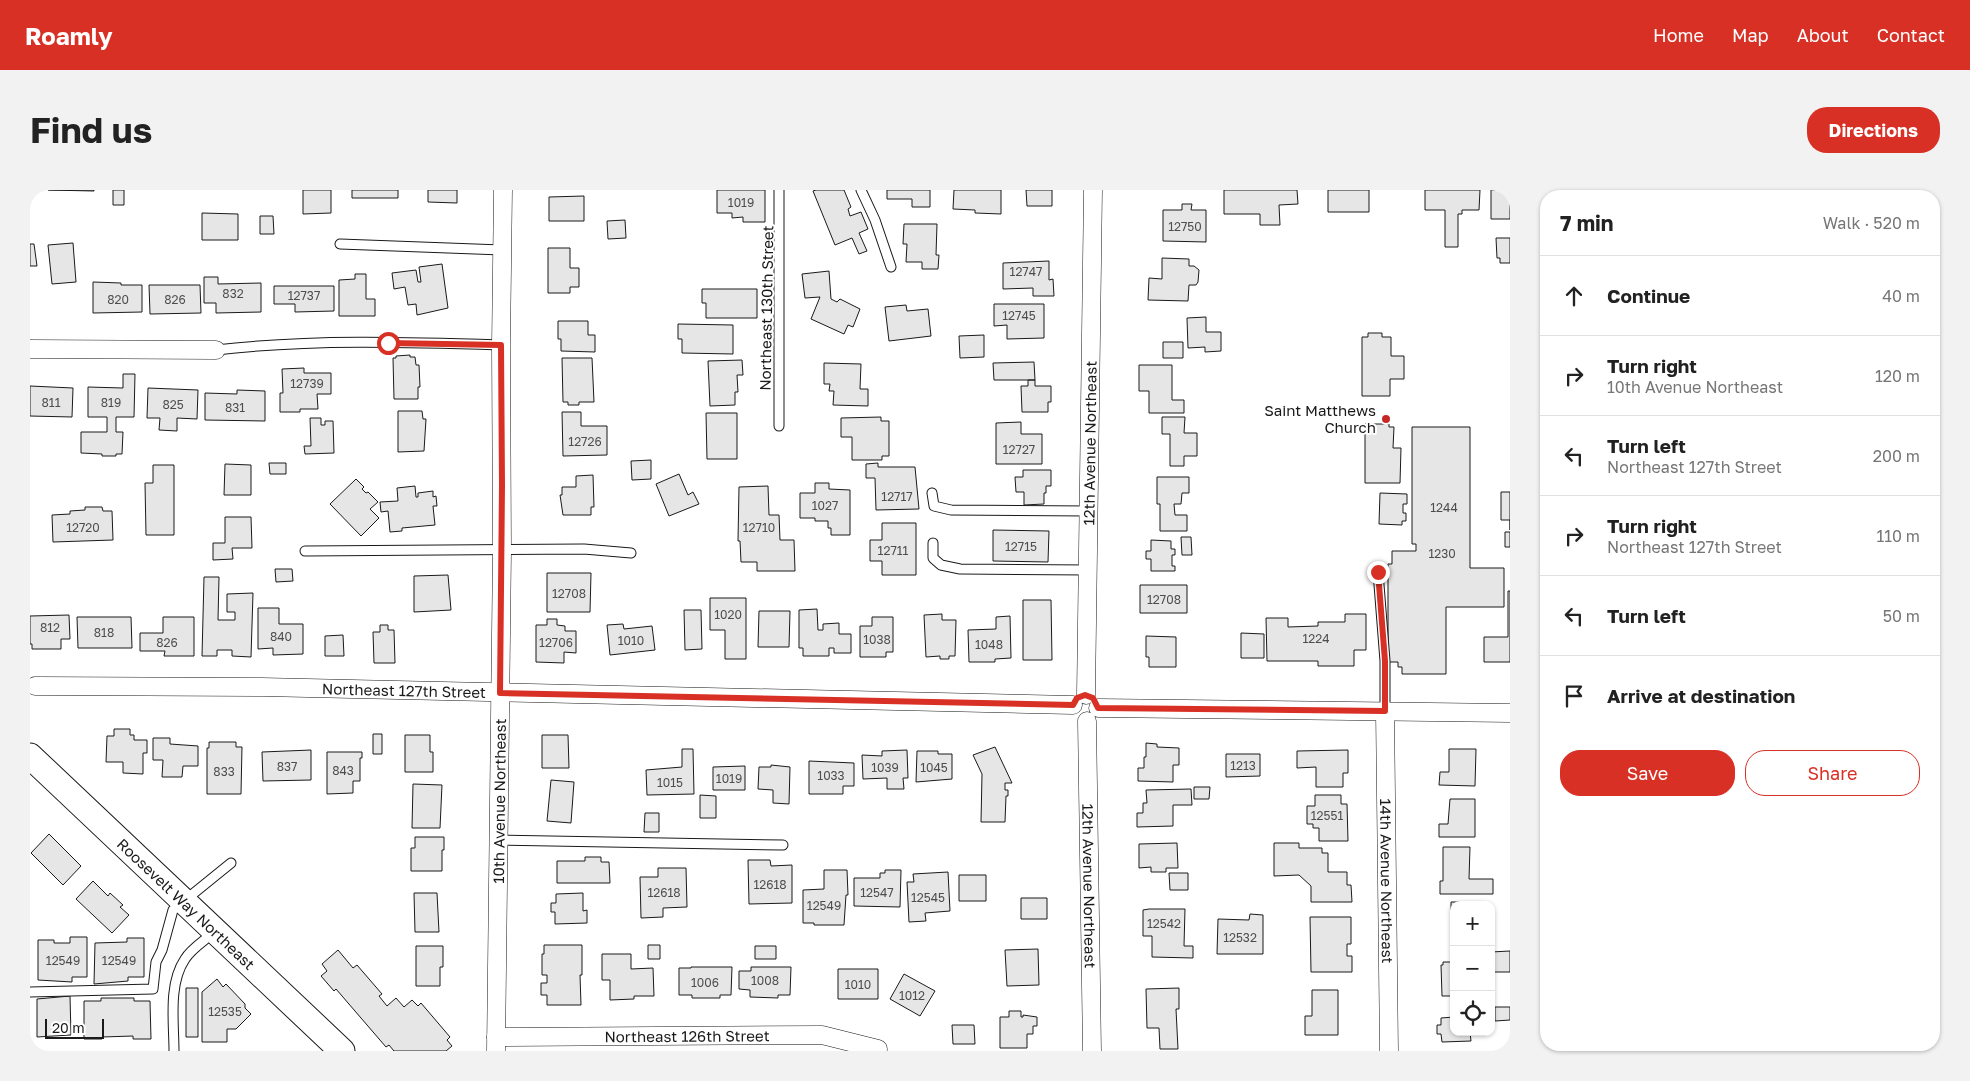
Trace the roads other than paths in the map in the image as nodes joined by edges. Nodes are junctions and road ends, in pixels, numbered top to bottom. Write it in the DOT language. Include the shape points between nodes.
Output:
graph roads {
  1 [pos="503,190"];
  2 [pos="780,190"];
  3 [pos="861,190"];
  4 [pos="1093,190"];
  5 [pos="340,244"];
  6 [pos="502,250"];
  7 [pos="891,267"];
  8 [pos="501,345"];
  9 [pos="30,348"];
  10 [pos="216,350"];
  11 [pos="779,426"];
  12 [pos="932,493"];
  13 [pos="1089,511"];
  14 [pos="933,543"];
  15 [pos="305,551"];
  16 [pos="502,551"];
  17 [pos="631,554"];
  18 [pos="1088,570"];
  19 [pos="1378,572"];
  20 [pos="34,686"];
  21 [pos="500,693"];
  22 [pos="1086,707"];
  23 [pos="1385,711"];
  24 [pos="1510,713"];
  25 [pos="30,756"];
  26 [pos="498,840"];
  27 [pos="783,845"];
  28 [pos="231,863"];
  29 [pos="184,901"];
  30 [pos="215,931"];
  31 [pos="30,992"];
  32 [pos="496,1044"];
  33 [pos="878,1049"];
  34 [pos="174,1051"];
  35 [pos="342,1051"];
  36 [pos="1092,1051"];
  37 [pos="1389,1051"];
  1 -- 6 [label="street, 10th Avenue Northeast"];
  2 -- 11 [label="lane, Northeast 130th Street"];
  3 -- 7 [label="lane"];
  4 -- 13 [label="street, 12th Avenue Northeast"];
  5 -- 6 [label="lane"];
  6 -- 8 [label="street, 10th Avenue Northeast"];
  8 -- 10 [label="lane" via="331,343"];
  8 -- 16 [label="street, 10th Avenue Northeast"];
  9 -- 10 [label="street"];
  12 -- 13 [label="lane" via="934,506 951,510"];
  13 -- 18 [label="street, 12th Avenue Northeast"];
  14 -- 18 [label="lane" via="932,558 941,566"];
  15 -- 16 [label="lane"];
  16 -- 17 [label="lane" via="584,549"];
  16 -- 21 [label="street, 10th Avenue Northeast"];
  18 -- 22 [label="street, 12th Avenue Northeast"];
  19 -- 23 [label="lane" via="1385,661"];
  20 -- 21 [label="street, Northeast 127th Street"];
  21 -- 22 [label="street, Northeast 127th Street"];
  21 -- 26 [label="street, 10th Avenue Northeast"];
  22 -- 23 [label="street, Northeast 127th Street"];
  22 -- 36 [label="street, 12th Avenue Northeast"];
  23 -- 24 [label="street, Northeast 127th Street"];
  23 -- 37 [label="street, 14th Avenue Northeast"];
  25 -- 29 [label="main road, Roosevelt Way Northeast"];
  26 -- 27 [label="lane"];
  26 -- 32 [label="street, 10th Avenue Northeast"];
  28 -- 29 [label="lane"];
  29 -- 30 [label="main road, Roosevelt Way Northeast"];
  29 -- 31 [label="lane" via="173,910 168,924 156,962 153,989"];
  30 -- 34 [label="lane" via="186,957 180,968 175,997"];
  30 -- 35 [label="main road, Roosevelt Way Northeast"];
  32 -- 33 [label="street, Northeast 126th Street" via="822,1035"];
}
